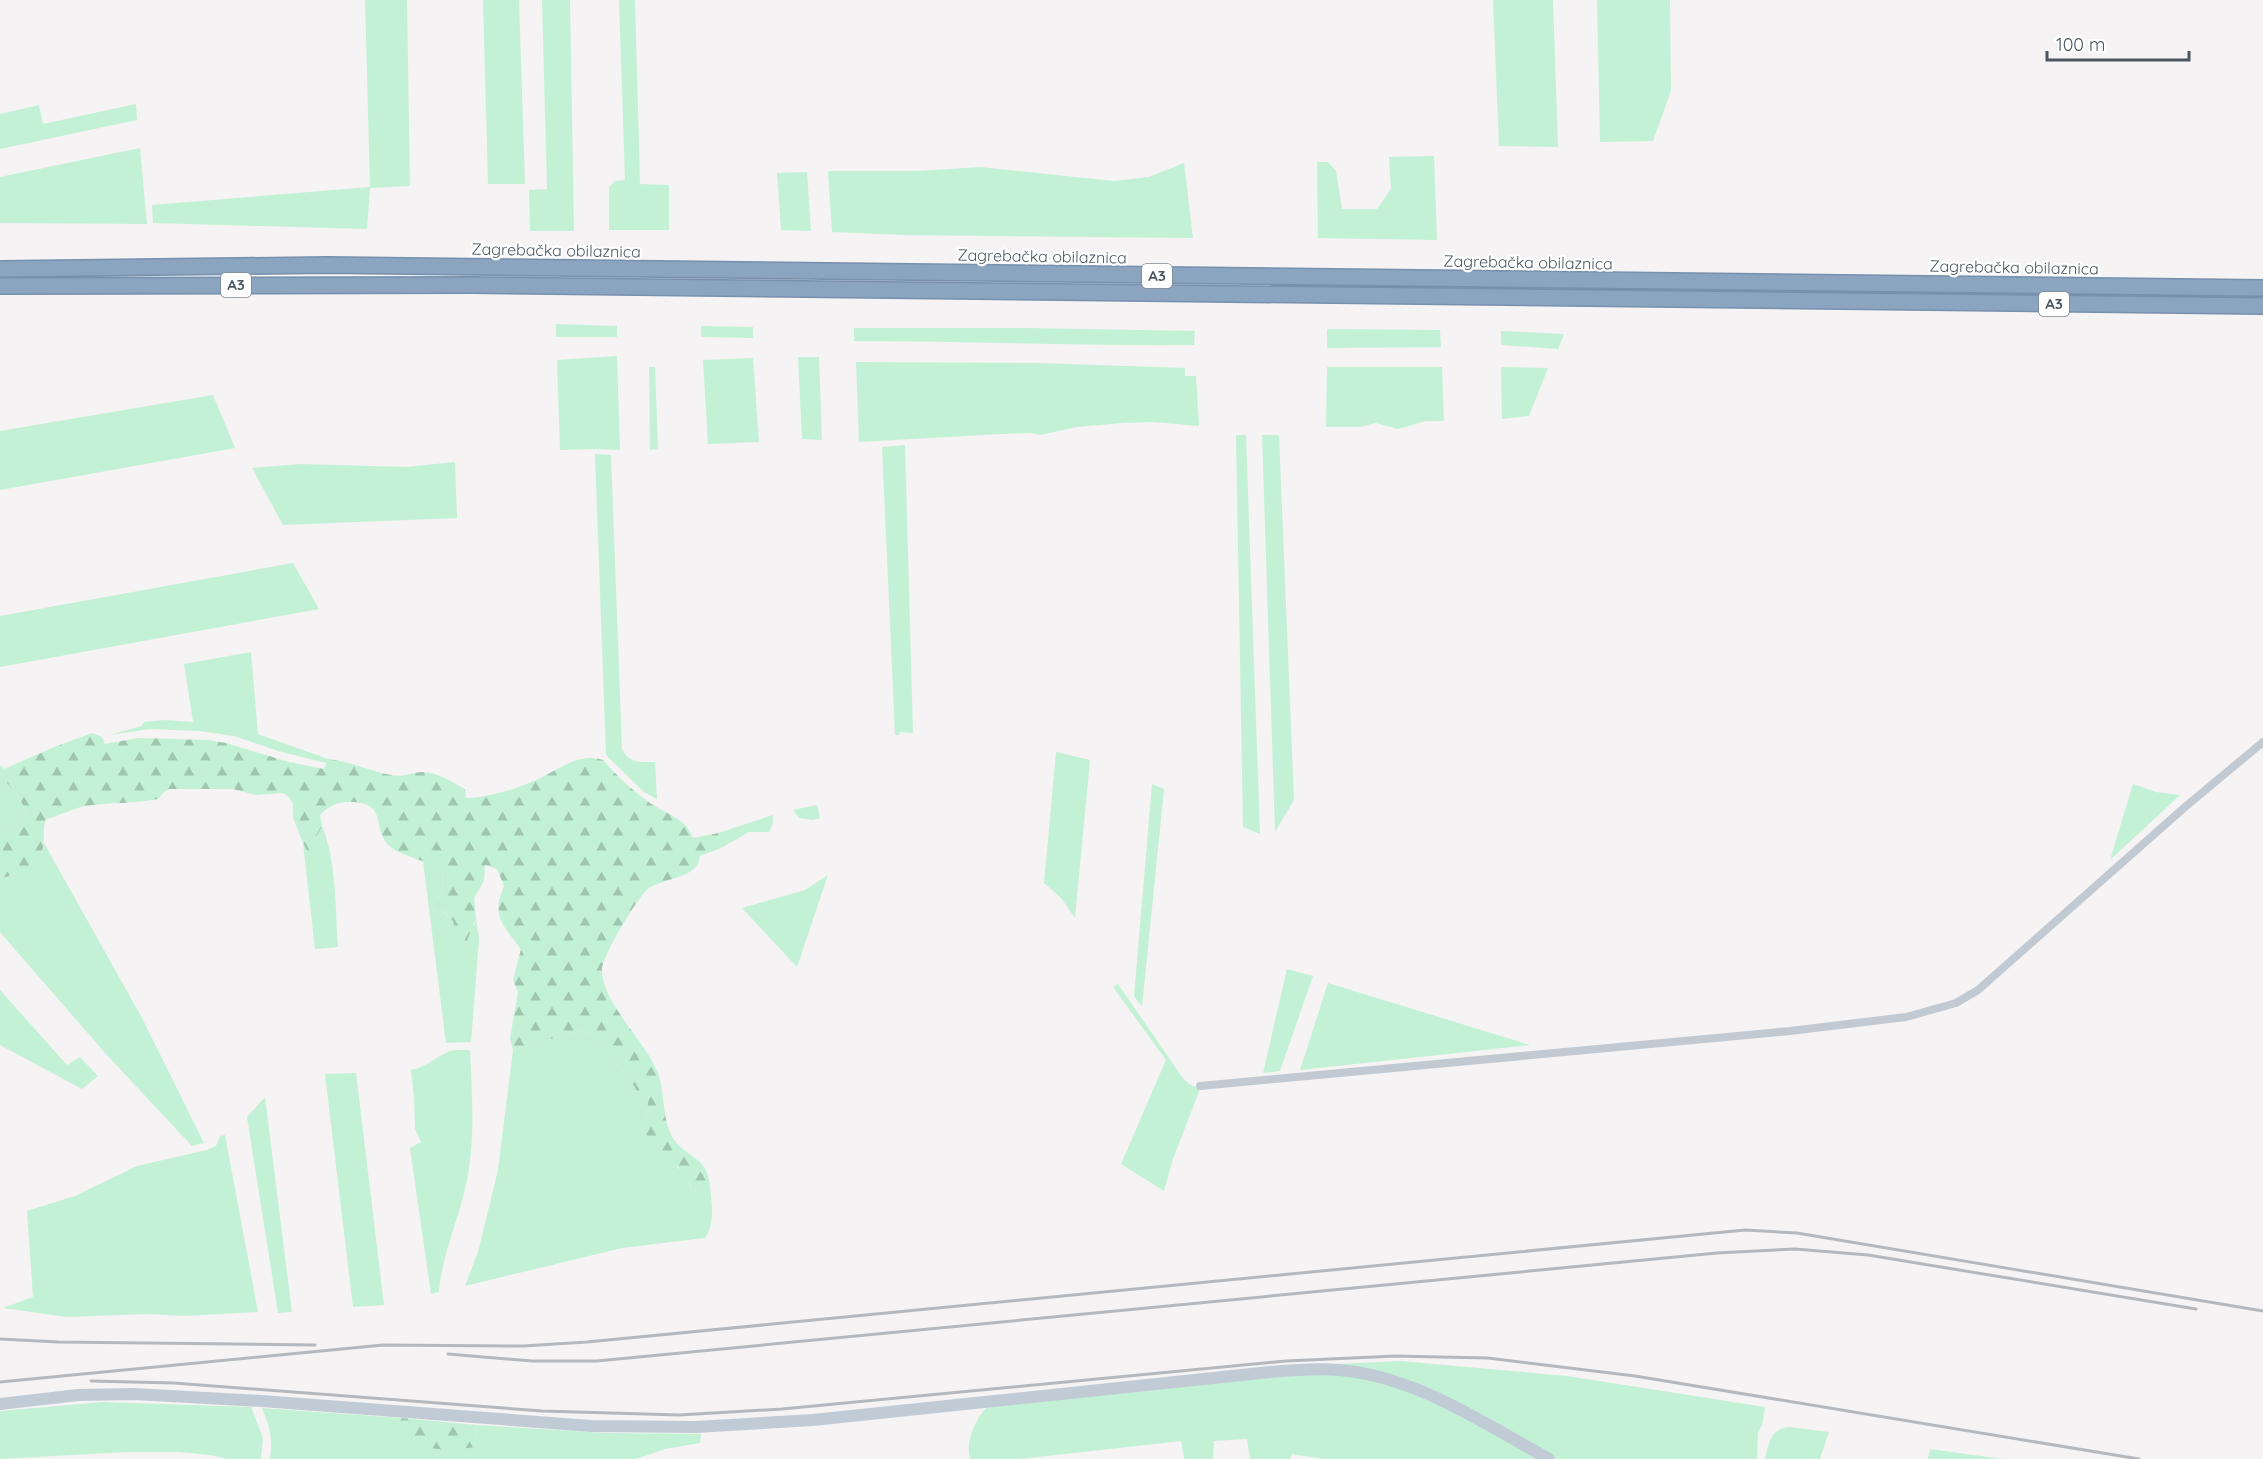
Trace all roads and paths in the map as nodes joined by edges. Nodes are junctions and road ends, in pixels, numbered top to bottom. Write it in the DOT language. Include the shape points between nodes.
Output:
graph roads {
  1 [pos="0,268"];
  2 [pos="0,286"];
  3 [pos="2263,288"];
  4 [pos="2263,306"];
  5 [pos="2263,742"];
  6 [pos="1200,1086"];
  7 [pos="0,1404"];
  8 [pos="1549,1459"];
  1 -- 3 [label="highway, Zagrebačka obilaznica / A3" via="398,266"];
  2 -- 4 [label="highway, A3" via="472,285"];
  5 -- 6 [label="street" via="1978,990 1956,1003 1906,1017 1790,1031"];
  7 -- 8 [label="main road" via="78,1395 134,1394 591,1425 696,1428 813,1420 1270,1372 1338,1369 1405,1384"];
}
